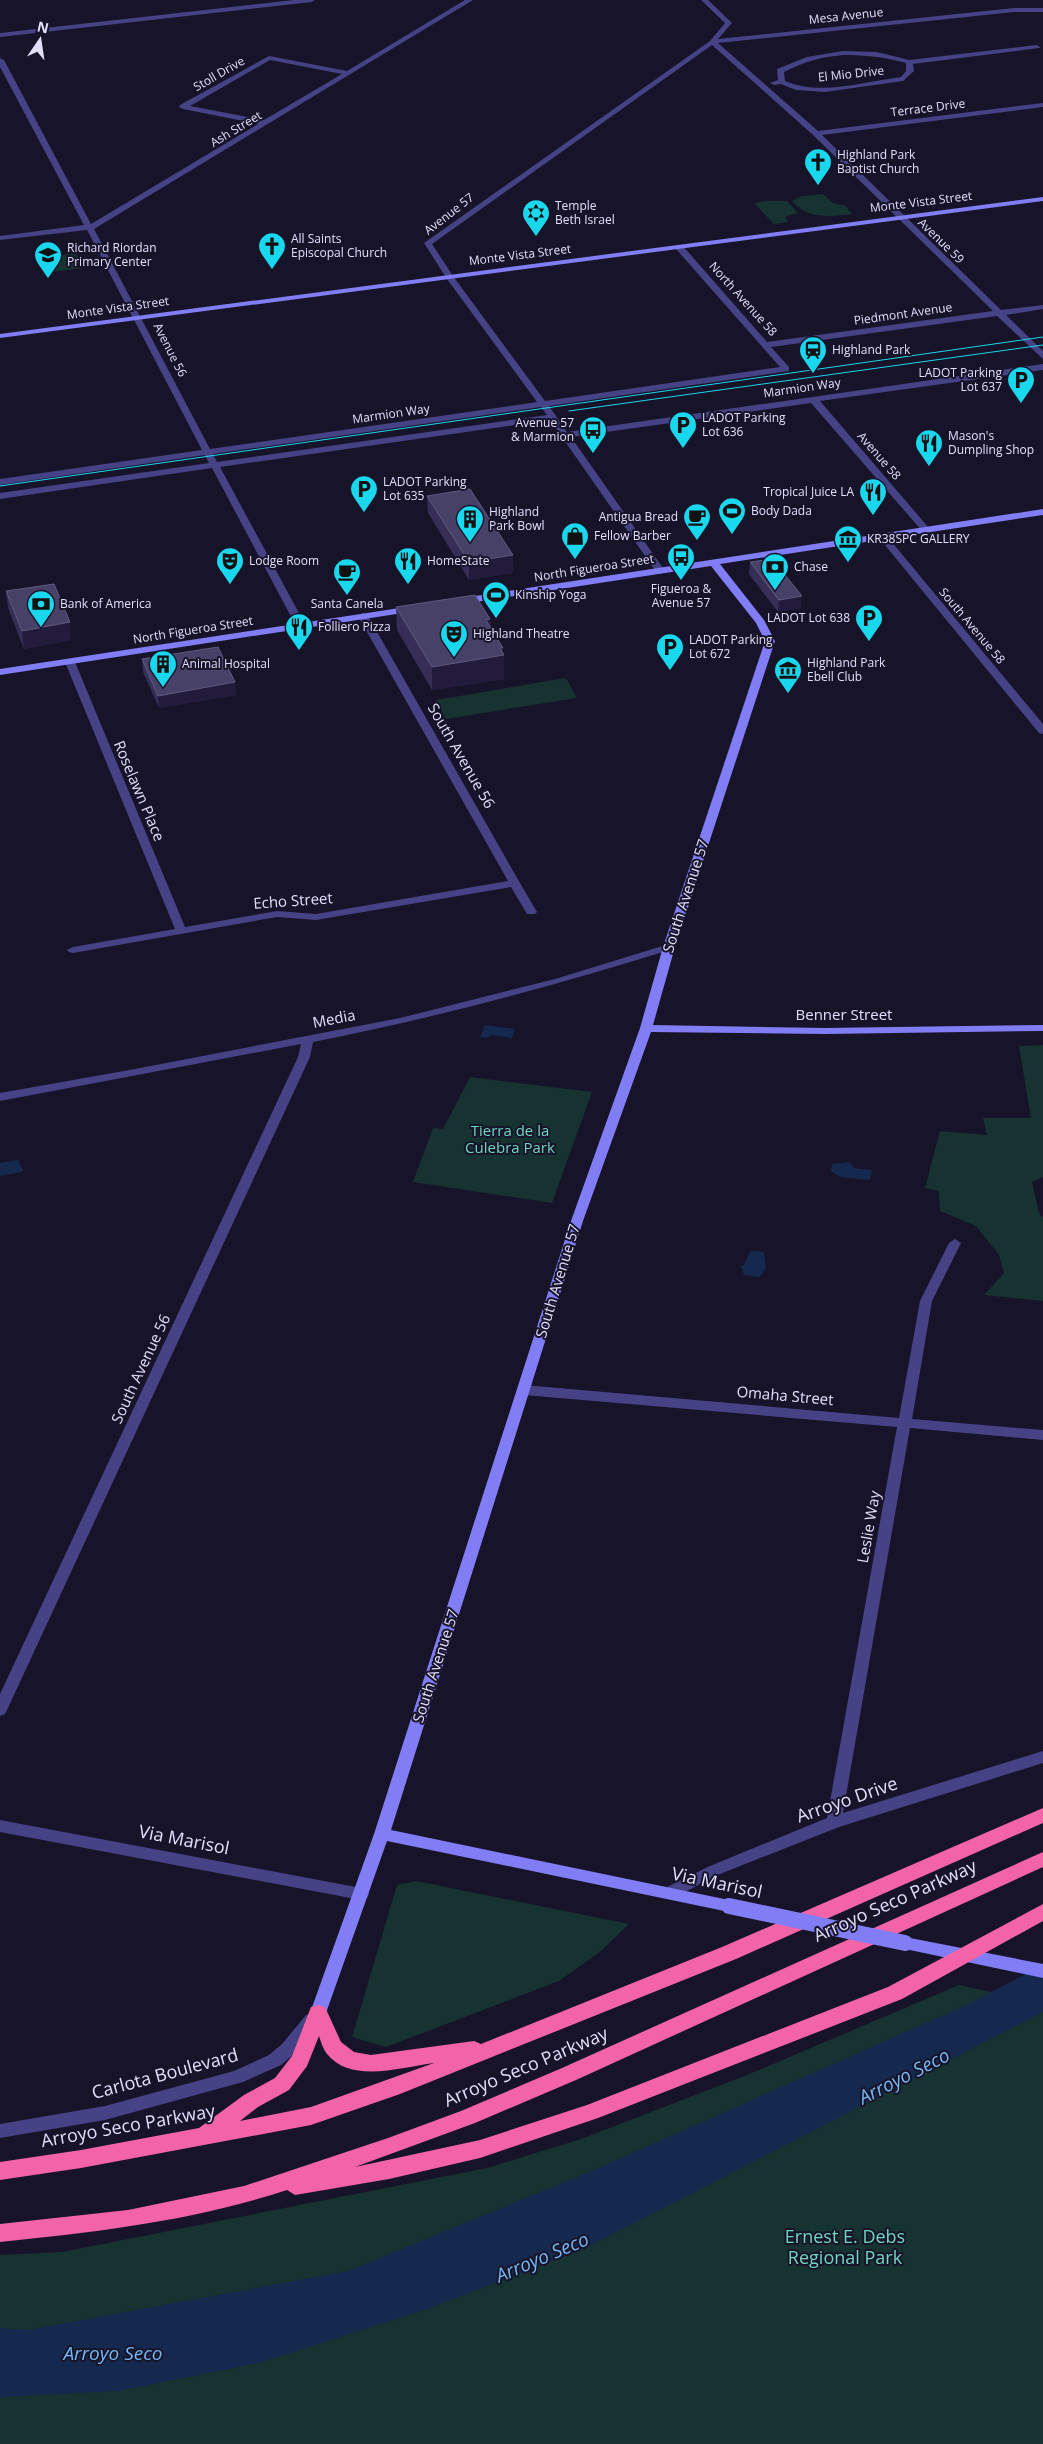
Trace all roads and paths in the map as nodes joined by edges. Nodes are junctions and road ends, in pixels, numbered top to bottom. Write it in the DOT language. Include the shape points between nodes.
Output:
graph roads {
  1 [pos="312,0"];
  2 [pos="470,0"];
  3 [pos="704,0"];
  4 [pos="1043,10"];
  5 [pos="0,35"];
  6 [pos="712,42"];
  7 [pos="1037,48"];
  8 [pos="0,60"];
  9 [pos="909,62"];
  10 [pos="349,73"];
  11 [pos="782,82"];
  12 [pos="762,84"];
  13 [pos="1043,105"];
  14 [pos="267,123"];
  15 [pos="816,133"];
  16 [pos="1043,199"];
  17 [pos="901,218"];
  18 [pos="91,227"];
  19 [pos="0,238"];
  20 [pos="679,247"];
  21 [pos="450,277"];
  22 [pos="1043,307"];
  23 [pos="1000,313"];
  24 [pos="139,318"];
  25 [pos="0,336"];
  26 [pos="767,345"];
  27 [pos="1043,356"];
  28 [pos="1043,366"];
  29 [pos="786,369"];
  30 [pos="813,399"];
  31 [pos="544,405"];
  32 [pos="551,417"];
  33 [pos="565,435"];
  34 [pos="209,453"];
  35 [pos="215,464"];
  36 [pos="0,482"];
  37 [pos="0,496"];
  38 [pos="1043,512"];
  39 [pos="926,530"];
  40 [pos="883,537"];
  41 [pos="714,563"];
  42 [pos="660,571"];
  43 [pos="452,603"];
  44 [pos="422,607"];
  45 [pos="363,616"];
  46 [pos="301,626"];
  47 [pos="70,662"];
  48 [pos="0,672"];
  49 [pos="1043,732"];
  50 [pos="515,883"];
  51 [pos="531,912"];
  52 [pos="181,931"];
  53 [pos="669,947"];
  54 [pos="73,950"];
  55 [pos="646,1028"];
  56 [pos="1043,1028"];
  57 [pos="308,1039"];
  58 [pos="0,1097"];
  59 [pos="955,1243"];
  60 [pos="524,1390"];
  61 [pos="905,1423"];
  62 [pos="1043,1435"];
  63 [pos="0,1710"];
  64 [pos="1043,1757"];
  65 [pos="1043,1815"];
  66 [pos="834,1822"];
  67 [pos="0,1826"];
  68 [pos="382,1834"];
  69 [pos="1043,1859"];
  70 [pos="669,1893"];
  71 [pos="361,1894"];
  72 [pos="1043,1912"];
  73 [pos="964,1955"];
  74 [pos="1043,1971"];
  75 [pos="318,2013"];
  76 [pos="496,2046"];
  77 [pos="0,2131"];
  78 [pos="203,2136"];
  79 [pos="0,2171"];
  80 [pos="244,2195"];
  81 [pos="0,2233"];
  1 -- 5 [label="street"];
  2 -- 10 [label="street, Ash Street"];
  3 -- 6 [label="street, Avenue 57" via="729,23"];
  4 -- 6 [label="street, Mesa Avenue" via="1014,10"];
  6 -- 12 [label="street, Avenue 59"];
  6 -- 21 [label="street, Avenue 57" via="428,243"];
  7 -- 9 [label="street, El Mio Drive"];
  8 -- 18 [label="street, Avenue 56"];
  9 -- 11 [label="street, El Mio Drive" via="910,71 903,79 865,86 825,90 796,88"];
  9 -- 11 [label="street, El Mio Drive" via="890,55 865,52 834,55 795,62 780,71"];
  10 -- 14 [label="street, Ash Street"];
  10 -- 14 [label="street, Stoll Drive" via="269,58 184,107"];
  11 -- 12 [label="street, El Mio Drive"];
  12 -- 15 [label="street, Avenue 59"];
  13 -- 15 [label="street, Terrace Drive"];
  14 -- 18 [label="street, Ash Street"];
  15 -- 17 [label="street, Avenue 59"];
  16 -- 17 [label="street, Monte Vista Street"];
  17 -- 20 [label="street, Monte Vista Street"];
  17 -- 23 [label="street, Avenue 59"];
  18 -- 19 [label="street, Ash Street"];
  18 -- 24 [label="street, Avenue 56"];
  20 -- 21 [label="street, Monte Vista Street"];
  20 -- 26 [label="street, North Avenue 58"];
  21 -- 24 [label="street, Monte Vista Street"];
  21 -- 31 [label="street, Avenue 57"];
  22 -- 23 [label="street, Piedmont Avenue"];
  23 -- 26 [label="street, Piedmont Avenue"];
  23 -- 27 [label="street, Avenue 59"];
  24 -- 25 [label="street, Monte Vista Street"];
  24 -- 34 [label="street, Avenue 56"];
  26 -- 29 [label="street, North Avenue 58"];
  28 -- 30 [label="street, Marmion Way"];
  29 -- 31 [label="street, Marmion Way"];
  30 -- 33 [label="street, Marmion Way"];
  30 -- 39 [label="street, Avenue 58"];
  31 -- 32 [label="street, Avenue 57"];
  31 -- 34 [label="street, Marmion Way"];
  32 -- 33 [label="street, Avenue 57"];
  32 -- 35 [label="street, Marmion Way"];
  33 -- 42 [label="street, Avenue 57"];
  34 -- 35 [label="street, Avenue 56"];
  34 -- 36 [label="street, Marmion Way"];
  35 -- 37 [label="street, Marmion Way"];
  35 -- 46 [label="street, Avenue 56"];
  38 -- 39 [label="street, North Figueroa Street"];
  39 -- 40 [label="street, North Figueroa Street"];
  40 -- 41 [label="street, North Figueroa Street"];
  40 -- 49 [label="street, South Avenue 58"];
  41 -- 42 [label="street, North Figueroa Street"];
  41 -- 53 [label="street, South Avenue 57" via="761,622 770,641"];
  42 -- 43 [label="street, North Figueroa Street"];
  44 -- 45 [label="street, North Figueroa Street"];
  45 -- 46 [label="street, North Figueroa Street"];
  45 -- 50 [label="street, South Avenue 56"];
  46 -- 47 [label="street, North Figueroa Street"];
  47 -- 48 [label="street, North Figueroa Street"];
  47 -- 52 [label="street, Roselawn Place"];
  50 -- 51 [label="street, South Avenue 56"];
  50 -- 52 [label="street, Echo Street" via="316,917 277,914"];
  52 -- 54 [label="street, Echo Street"];
  53 -- 55 [label="street, South Avenue 57"];
  53 -- 57 [label="street, Media" via="456,1008"];
  55 -- 56 [label="street, Benner Street" via="825,1031"];
  55 -- 60 [label="street, South Avenue 57" via="577,1221"];
  57 -- 58 [label="street, Media"];
  57 -- 63 [label="street, South Avenue 56" via="300,1066"];
  59 -- 61 [label="street, Leslie Way" via="926,1301"];
  60 -- 61 [label="street, Omaha Street"];
  60 -- 68 [label="street, South Avenue 57"];
  61 -- 62 [label="street, Omaha Street"];
  61 -- 66 [label="street, Leslie Way"];
  64 -- 66 [label="street, Arroyo Drive"];
  65 -- 76 [label="highway, Arroyo Seco Parkway" via="729,1953"];
  66 -- 70 [label="street, Arroyo Drive" via="715,1870"];
  67 -- 71 [label="street, Via Marisol"];
  68 -- 70 [label="street, Via Marisol"];
  68 -- 71 [label="street, South Avenue 57"];
  69 -- 80 [label="highway, Arroyo Seco Parkway" via="468,2117"];
  70 -- 73 [label="street, Via Marisol, bridge"];
  71 -- 75 [label="street, South Avenue 57"];
  72 -- 73 [label="highway"];
  73 -- 74 [label="street, Via Marisol"];
  73 -- 80 [label="highway" via="895,1993 572,2118 480,2149 389,2170"];
  75 -- 76 [label="highway" via="334,2048 349,2060 371,2063"];
  75 -- 77 [label="street, Carlota Boulevard" via="275,2060 237,2077 105,2112"];
  75 -- 78 [label="highway" via="300,2060 282,2084 251,2101"];
  76 -- 78 [label="highway, Arroyo Seco Parkway" via="393,2088 311,2116"];
  78 -- 79 [label="highway, Arroyo Seco Parkway"];
  80 -- 81 [label="highway, Arroyo Seco Parkway" via="128,2219"];
}
